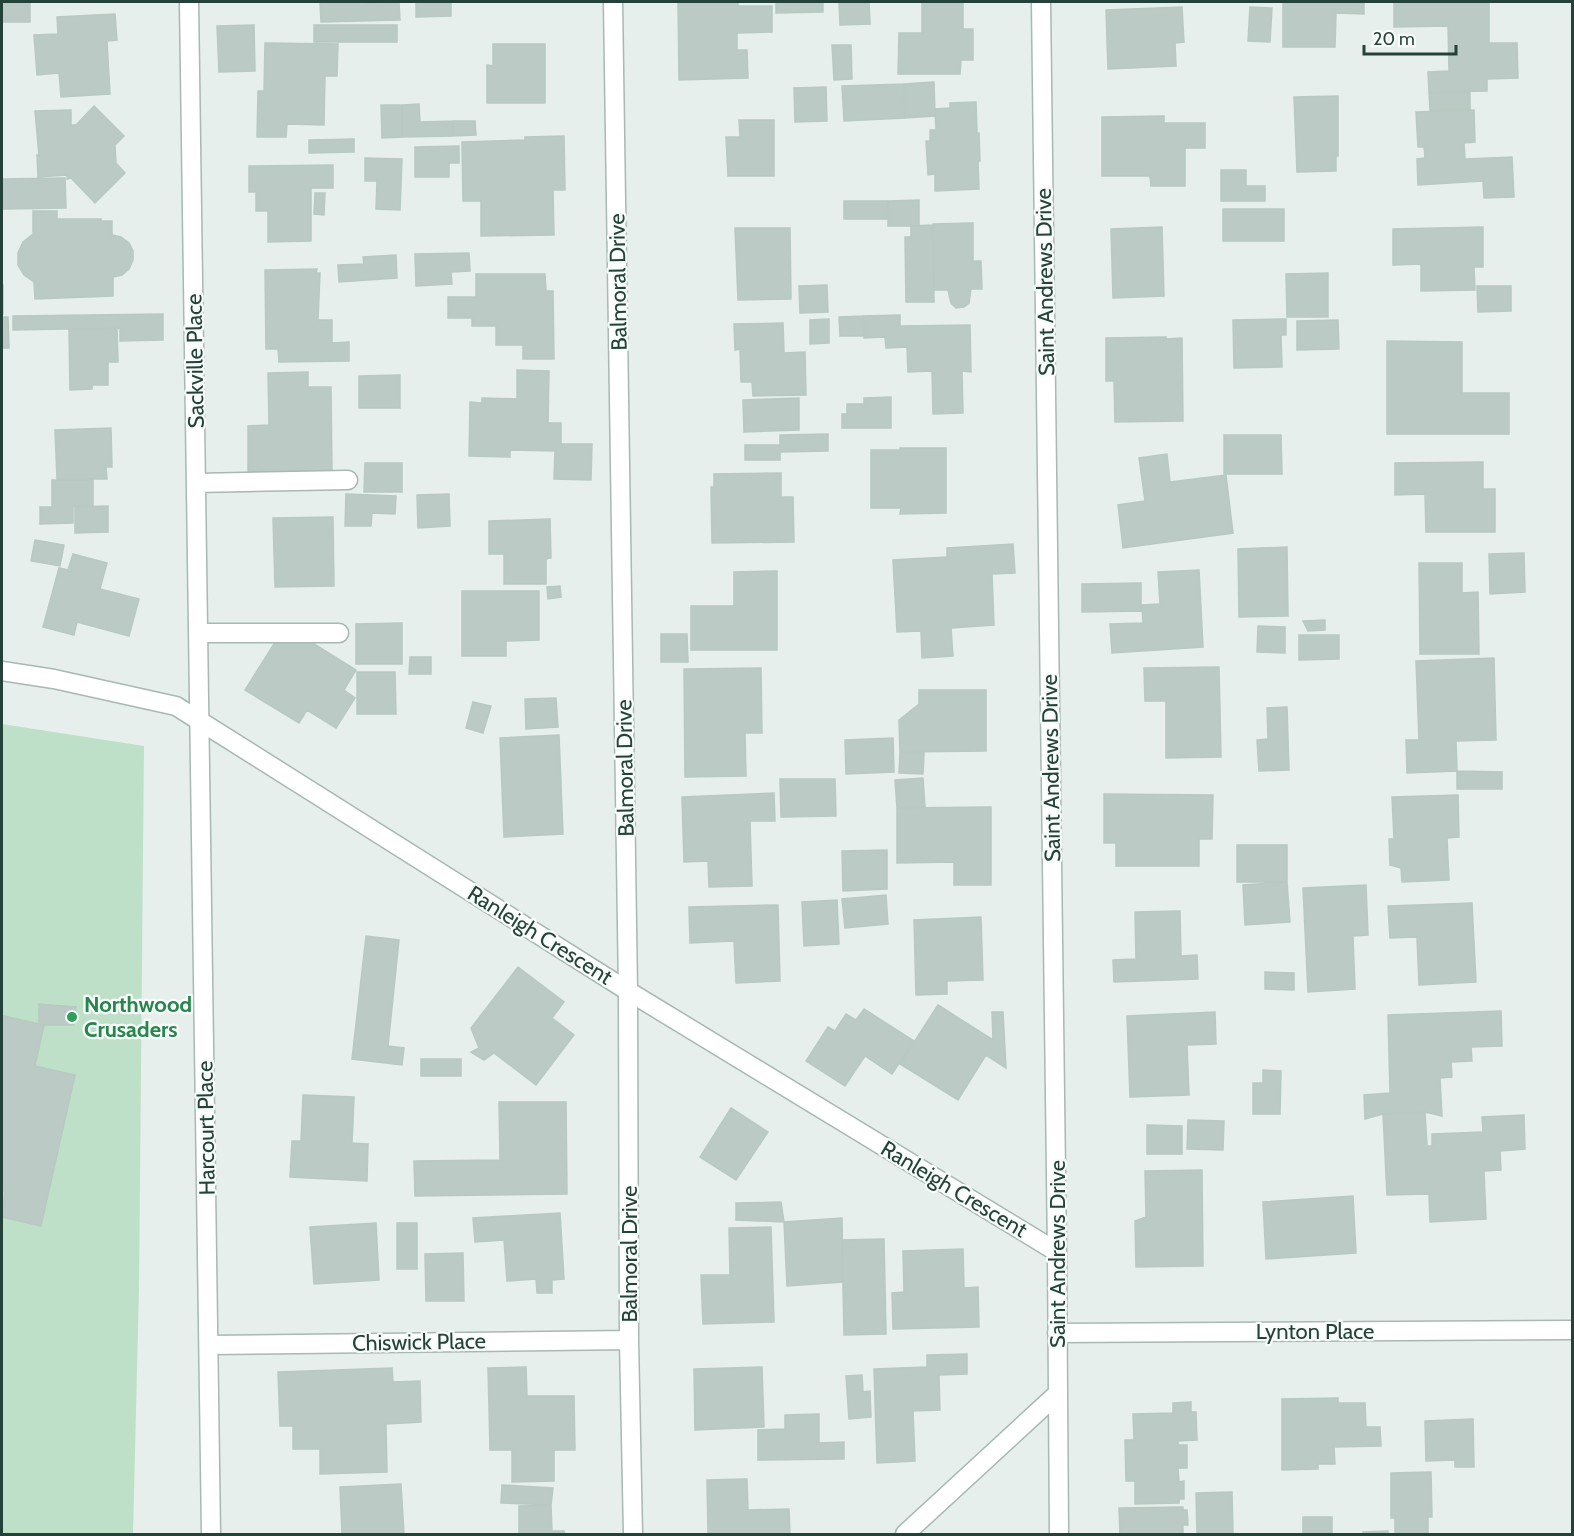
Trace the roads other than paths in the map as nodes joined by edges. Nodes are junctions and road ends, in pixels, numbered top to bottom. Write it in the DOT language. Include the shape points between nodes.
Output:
graph roads {
  1 [pos="189,2"];
  2 [pos="613,2"];
  3 [pos="1041,2"];
  4 [pos="348,480"];
  5 [pos="197,483"];
  6 [pos="200,633"];
  7 [pos="339,633"];
  8 [pos="2,671"];
  9 [pos="201,721"];
  10 [pos="628,991"];
  11 [pos="1058,1252"];
  12 [pos="1572,1330"];
  13 [pos="1057,1333"];
  14 [pos="629,1340"];
  15 [pos="209,1344"];
  16 [pos="1058,1394"];
  17 [pos="211,1534"];
  18 [pos="633,1534"];
  19 [pos="905,1534"];
  20 [pos="1059,1534"];
  1 -- 5 [label="street, Sackville Place"];
  2 -- 10 [label="street, Balmoral Drive"];
  3 -- 11 [label="street, Saint Andrews Drive"];
  4 -- 5 [label="street"];
  5 -- 6 [label="street, Sackville Place"];
  6 -- 7 [label="street"];
  6 -- 9 [label="street, Sackville Place"];
  8 -- 9 [label="street, Ranleigh Crescent" via="176,706"];
  9 -- 10 [label="street, Ranleigh Crescent"];
  9 -- 15 [label="street, Harcourt Place"];
  10 -- 11 [label="street, Ranleigh Crescent"];
  10 -- 14 [label="street, Balmoral Drive"];
  11 -- 13 [label="street, Saint Andrews Drive"];
  12 -- 13 [label="street, Lynton Place"];
  13 -- 16 [label="street, Saint Andrews Drive"];
  14 -- 15 [label="street, Chiswick Place"];
  14 -- 18 [label="street, Balmoral Drive"];
  15 -- 17 [label="street, Harcourt Place"];
  16 -- 19 [label="street"];
  16 -- 20 [label="street, Saint Andrews Drive"];
}
